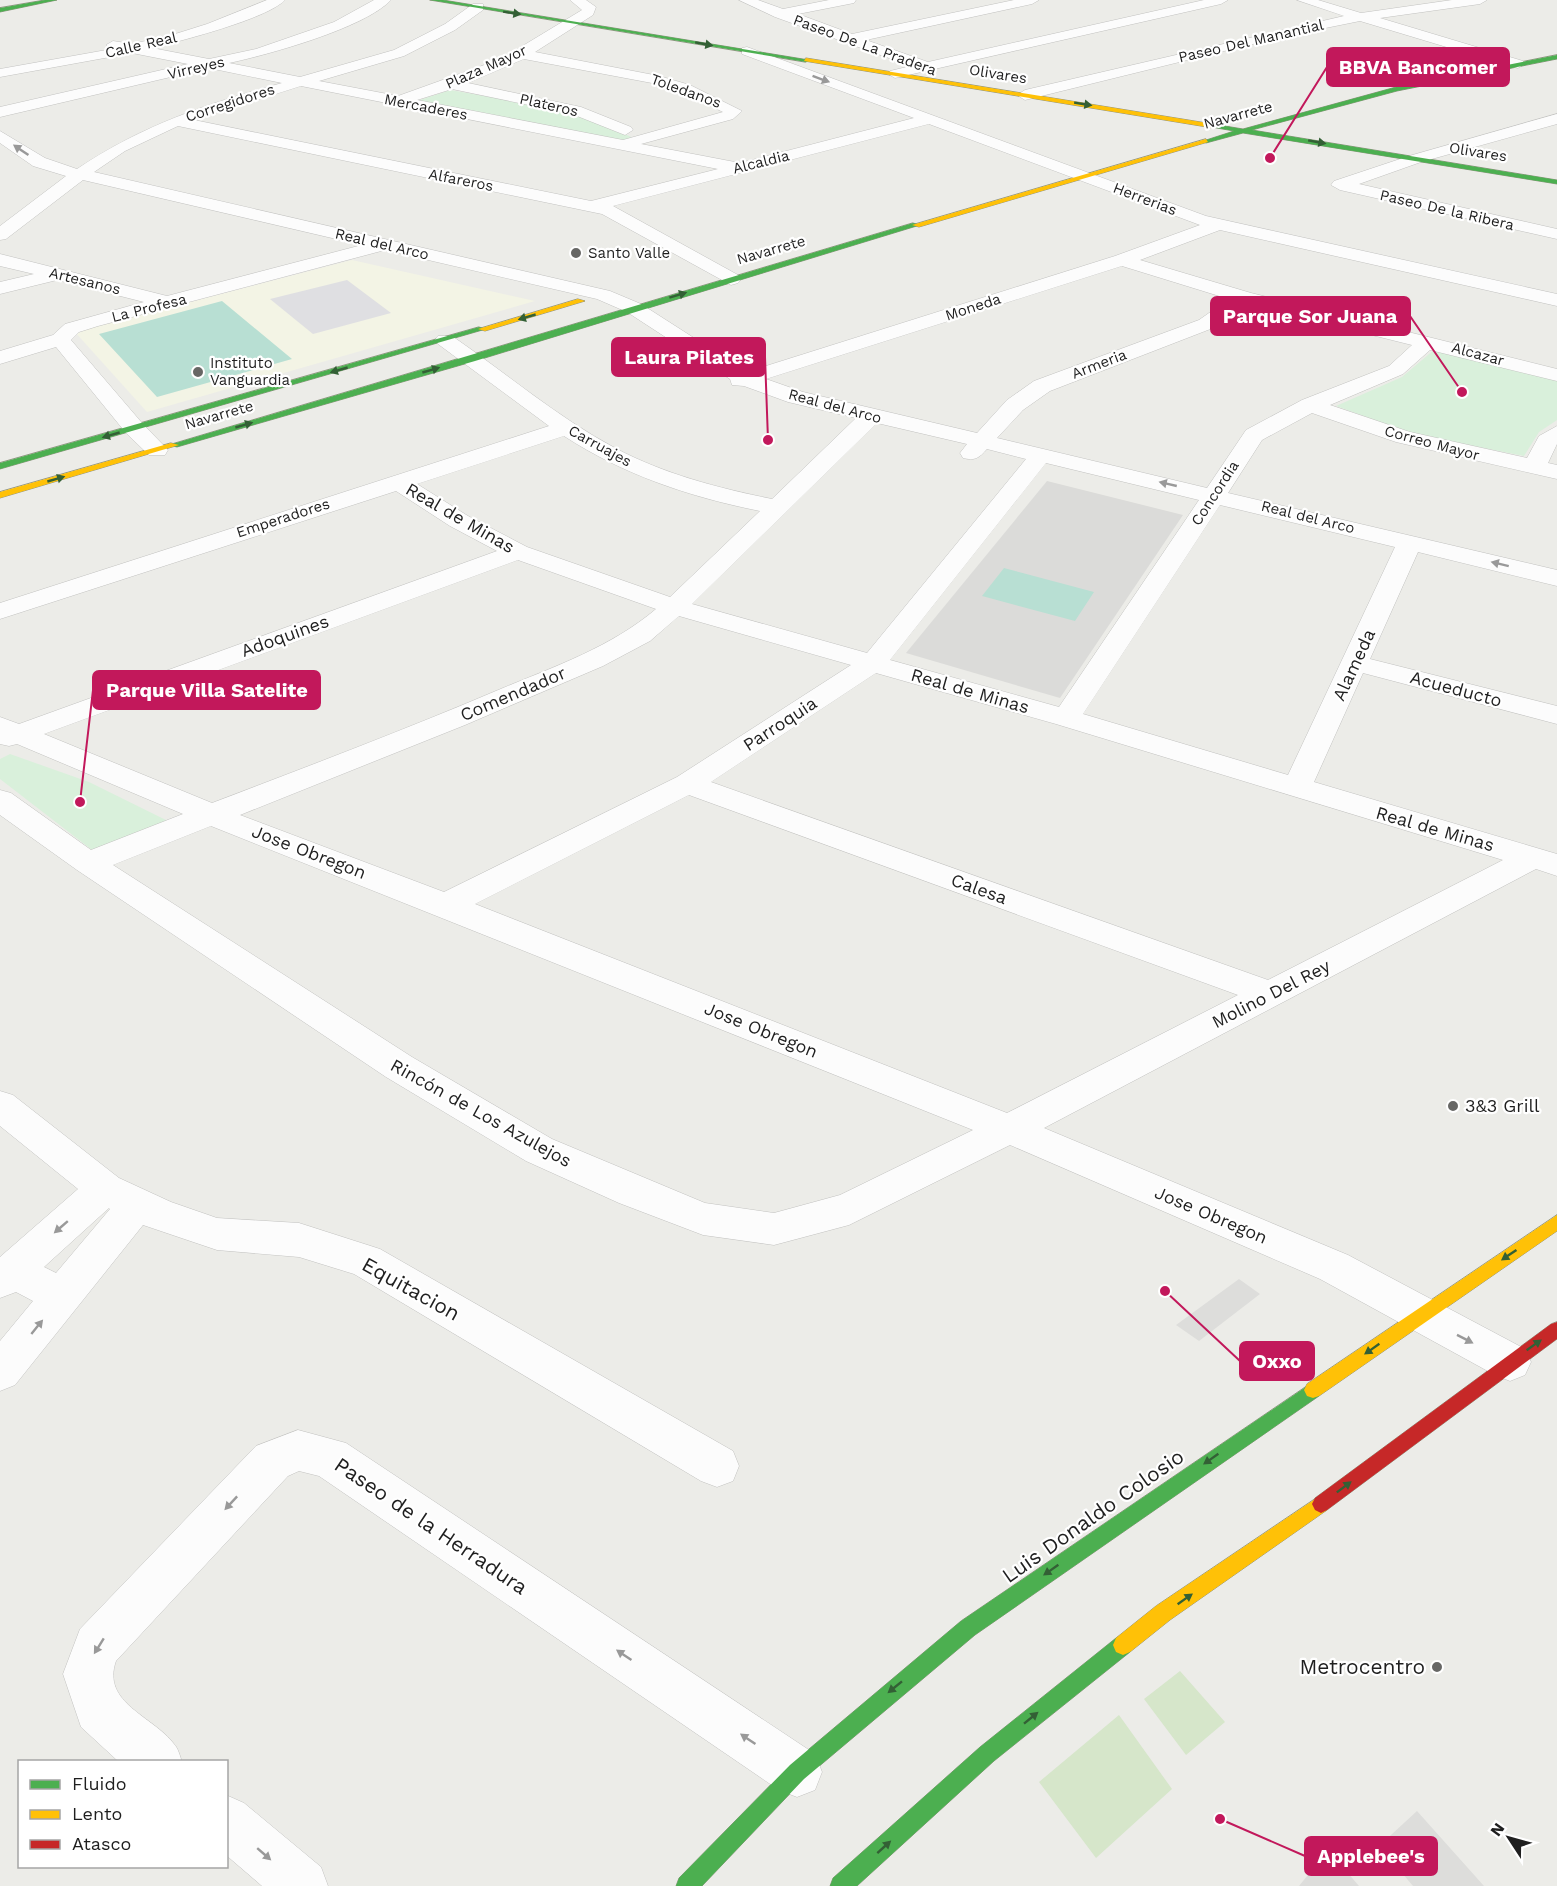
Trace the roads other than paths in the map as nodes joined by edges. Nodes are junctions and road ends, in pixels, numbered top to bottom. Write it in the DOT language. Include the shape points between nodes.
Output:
graph roads {
  1 [pos="13,0"];
  2 [pos="54,0"];
  3 [pos="257,0"];
  4 [pos="278,0"];
  5 [pos="384,0"];
  6 [pos="433,0"];
  7 [pos="577,0"];
  8 [pos="746,0"];
  9 [pos="849,0"];
  10 [pos="1032,0"];
  11 [pos="1221,0"];
  12 [pos="1304,0"];
  13 [pos="1480,0"];
  14 [pos="0,2"];
  15 [pos="478,7"];
  16 [pos="0,10"];
  17 [pos="780,14"];
  18 [pos="1361,17"];
  19 [pos="569,22"];
  20 [pos="850,39"];
  21 [pos="1557,44"];
  22 [pos="120,47"];
  23 [pos="747,51"];
  24 [pos="521,54"];
  25 [pos="1488,54"];
  26 [pos="1557,57"];
  27 [pos="1451,61"];
  28 [pos="1518,64"];
  29 [pos="209,65"];
  30 [pos="0,66"];
  31 [pos="925,66"];
  32 [pos="0,73"];
  33 [pos="895,74"];
  34 [pos="296,82"];
  35 [pos="451,84"];
  36 [pos="984,89"];
  37 [pos="1025,95"];
  38 [pos="396,101"];
  39 [pos="0,112"];
  40 [pos="1239,115"];
  41 [pos="930,119"];
  42 [pos="1557,119"];
  43 [pos="176,121"];
  44 [pos="1207,124"];
  45 [pos="1246,130"];
  46 [pos="1174,133"];
  47 [pos="0,136"];
  48 [pos="643,138"];
  49 [pos="622,144"];
  50 [pos="1415,159"];
  51 [pos="0,160"];
  52 [pos="1055,165"];
  53 [pos="1080,167"];
  54 [pos="740,168"];
  55 [pos="1033,171"];
  56 [pos="71,180"];
  57 [pos="1557,182"];
  58 [pos="593,207"];
  59 [pos="1219,224"];
  60 [pos="1557,234"];
  61 [pos="0,235"];
  62 [pos="385,244"];
  63 [pos="358,253"];
  64 [pos="728,259"];
  65 [pos="0,260"];
  66 [pos="1122,260"];
  67 [pos="706,265"];
  68 [pos="683,272"];
  69 [pos="59,274"];
  70 [pos="730,279"];
  71 [pos="512,281"];
  72 [pos="0,288"];
  73 [pos="626,288"];
  74 [pos="603,295"];
  75 [pos="1244,297"];
  76 [pos="1557,300"];
  77 [pos="170,303"];
  78 [pos="575,303"];
  79 [pos="634,308"];
  80 [pos="608,316"];
  81 [pos="60,339"];
  82 [pos="445,340"];
  83 [pos="1428,341"];
  84 [pos="0,358"];
  85 [pos="472,358"];
  86 [pos="1557,375"];
  87 [pos="735,383"];
  88 [pos="1310,405"];
  89 [pos="865,421"];
  90 [pos="134,428"];
  91 [pos="566,428"];
  92 [pos="1557,433"];
  93 [pos="976,447"];
  94 [pos="157,450"];
  95 [pos="1037,462"];
  96 [pos="0,466"];
  97 [pos="1534,468"];
  98 [pos="1557,472"];
  99 [pos="397,481"];
  100 [pos="0,495"];
  101 [pos="1209,503"];
  102 [pos="777,507"];
  103 [pos="1406,551"];
  104 [pos="518,552"];
  105 [pos="1557,578"];
  106 [pos="1557,599"];
  107 [pos="674,607"];
  108 [pos="0,610"];
  109 [pos="873,663"];
  110 [pos="1356,663"];
  111 [pos="1557,715"];
  112 [pos="1066,718"];
  113 [pos="6,733"];
  114 [pos="687,784"];
  115 [pos="1297,788"];
  116 [pos="0,800"];
  117 [pos="212,815"];
  118 [pos="1545,861"];
  119 [pos="87,863"];
  120 [pos="446,905"];
  121 [pos="1270,994"];
  122 [pos="0,1105"];
  123 [pos="1009,1129"];
  124 [pos="121,1196"];
  125 [pos="1557,1222"];
  126 [pos="6,1276"];
  127 [pos="62,1296"];
  128 [pos="1420,1316"];
  129 [pos="1557,1329"];
  130 [pos="1510,1362"];
  131 [pos="0,1372"];
  132 [pos="717,1466"];
  133 [pos="157,1760"];
  134 [pos="796,1772"];
  135 [pos="228,1823"];
  136 [pos="302,1886"];
  137 [pos="687,1886"];
  138 [pos="841,1886"];
  1 -- 14 [label="main road"];
  2 -- 16 [label="main road"];
  3 -- 22 [label="street, Calle Real"];
  4 -- 22 [label="street, Calle Real" via="219,24"];
  5 -- 29 [label="street, Virreyes" via="316,35"];
  6 -- 15 [label="main road, Olivares"];
  7 -- 19 [label="street, Plaza Mayor" via="590,9"];
  8 -- 17 [label="street, Paseo De La Pradera"];
  9 -- 17 [label="street"];
  10 -- 20 [label="street"];
  11 -- 31 [label="street"];
  12 -- 18 [label="street"];
  13 -- 18 [label="street, Paseo Del Manantial"];
  15 -- 19 [label="main road, Olivares, one-way"];
  15 -- 34 [label="street, Corregidores" via="450,27 399,53"];
  17 -- 20 [label="street, Paseo De La Pradera"];
  18 -- 25 [label="street"];
  18 -- 37 [label="street, Paseo Del Manantial"];
  19 -- 23 [label="main road, Olivares, one-way"];
  19 -- 24 [label="street, Plaza Mayor"];
  20 -- 31 [label="street, Paseo De La Pradera"];
  21 -- 25 [label="main road"];
  22 -- 29 [label="street, Mercaderes"];
  22 -- 30 [label="street, Calle Real"];
  22 -- 32 [label="street, Calle Real"];
  23 -- 33 [label="main road, Olivares"];
  23 -- 41 [label="street, Herrerias, one-way"];
  24 -- 35 [label="street, Plaza Mayor"];
  24 -- 48 [label="street, Toledanos" via="654,79 686,88 734,111"];
  25 -- 27 [label="main road"];
  25 -- 28 [label="street"];
  26 -- 28 [label="main road, Navarrete"];
  28 -- 45 [label="main road, Navarrete" via="1437,79"];
  29 -- 34 [label="street, Mercaderes"];
  29 -- 39 [label="street, Virreyes"];
  31 -- 33 [label="street"];
  31 -- 36 [label="street, Paseo De La Pradera"];
  33 -- 36 [label="main road, Olivares"];
  34 -- 38 [label="street, Mercaderes"];
  34 -- 43 [label="street, Corregidores"];
  35 -- 38 [label="street, Plaza Mayor"];
  35 -- 48 [label="street, Plateros" via="576,110"];
  36 -- 37 [label="main road, Olivares"];
  37 -- 44 [label="main road, Olivares, one-way"];
  38 -- 49 [label="street, Mercaderes"];
  40 -- 44 [label="main road, Navarrete"];
  41 -- 52 [label="street, Herrerias"];
  41 -- 54 [label="street, Alcaldia"];
  42 -- 50 [label="street"];
  43 -- 56 [label="street, Corregidores" via="119,148"];
  43 -- 58 [label="street, Alfareros"];
  44 -- 45 [label="main road, Olivares"];
  44 -- 46 [label="main road, Navarrete"];
  45 -- 50 [label="main road, Olivares, one-way"];
  45 -- 53 [label="main road, Navarrete"];
  56 -- 47 [label="street, Real del Arco, one-way"];
  48 -- 49 [label="street, Toledanos"];
  49 -- 54 [label="street, Mercaderes"];
  50 -- 57 [label="main road, Olivares"];
  50 -- 60 [label="street, Paseo De la Ribera" via="1340,185"];
  51 -- 56 [label="street, Real del Arco" via="15,170"];
  52 -- 53 [label="street, Herrerias"];
  52 -- 55 [label="main road"];
  53 -- 59 [label="street, Herrerias" via="1175,211"];
  53 -- 70 [label="main road, Navarrete"];
  54 -- 58 [label="street, Alcaldia"];
  56 -- 61 [label="street, Corregidores"];
  56 -- 62 [label="street, Real del Arco"];
  56 -- 63 [label="street, Real del Arco"];
  58 -- 67 [label="street, Alfareros" via="618,215"];
  59 -- 66 [label="street, Moneda"];
  59 -- 76 [label="street, Herrerias"];
  62 -- 63 [label="street, La Profesa"];
  62 -- 71 [label="street, Real del Arco"];
  63 -- 71 [label="street, Real del Arco"];
  63 -- 77 [label="street, La Profesa"];
  64 -- 67 [label="main road, Navarrete"];
  65 -- 69 [label="street, Artesanos"];
  66 -- 75 [label="street, Alcazar"];
  66 -- 87 [label="street, Moneda"];
  67 -- 68 [label="main road, Navarrete"];
  67 -- 70 [label="street, Alfareros"];
  69 -- 72 [label="street"];
  69 -- 77 [label="street, Artesanos"];
  79 -- 70 [label="main road, Navarrete, one-way"];
  71 -- 74 [label="street, Real del Arco"];
  71 -- 78 [label="street, Real del Arco"];
  73 -- 74 [label="main road, Navarrete"];
  74 -- 78 [label="main road, Navarrete"];
  74 -- 79 [label="street, Real del Arco"];
  75 -- 83 [label="street, Alcazar"];
  75 -- 93 [label="street, Armeria" via="1206,324 1041,386 1015,405"];
  77 -- 81 [label="street, La Profesa" via="72,328"];
  78 -- 80 [label="street, Real del Arco"];
  78 -- 82 [label="main road, Navarrete, one-way"];
  79 -- 80 [label="main road, Navarrete"];
  79 -- 87 [label="street, Real del Arco"];
  80 -- 85 [label="main road, Navarrete"];
  80 -- 87 [label="street, Real del Arco"];
  81 -- 84 [label="street, La Profesa"];
  81 -- 90 [label="street"];
  82 -- 85 [label="street, Carruajes"];
  82 -- 90 [label="main road, Navarrete, one-way"];
  83 -- 86 [label="street, Alcazar"];
  83 -- 88 [label="street, Concordia" via="1396,370"];
  85 -- 91 [label="street, Carruajes"];
  94 -- 85 [label="main road, Navarrete, one-way"];
  87 -- 89 [label="street, Real del Arco" via="756,398"];
  88 -- 97 [label="street, Correo Mayor" via="1404,437"];
  88 -- 101 [label="street, Concordia" via="1254,435"];
  89 -- 93 [label="street, Real del Arco"];
  89 -- 102 [label="street, Comendador"];
  90 -- 94 [label="street"];
  90 -- 96 [label="main road, Navarrete, one-way"];
  91 -- 99 [label="street, Emperadores"];
  91 -- 102 [label="street, Carruajes" via="608,453 664,478"];
  92 -- 97 [label="street" via="1547,441"];
  93 -- 95 [label="street, Real del Arco"];
  100 -- 94 [label="main road, Navarrete, one-way"];
  95 -- 101 [label="street, Real del Arco"];
  95 -- 109 [label="street, Parroquia"];
  97 -- 98 [label="street, Correo Mayor"];
  99 -- 104 [label="street, Real de Minas" via="459,521"];
  99 -- 108 [label="street, Emperadores"];
  101 -- 103 [label="street, Real del Arco"];
  101 -- 112 [label="street, Concordia"];
  102 -- 107 [label="street, Comendador"];
  105 -- 103 [label="street, Real del Arco, one-way"];
  103 -- 106 [label="street, Real del Arco"];
  103 -- 110 [label="street, Alameda"];
  104 -- 107 [label="street, Real de Minas"];
  104 -- 113 [label="street, Adoquines"];
  107 -- 109 [label="street, Real de Minas"];
  107 -- 117 [label="street, Comendador" via="641,634 593,660"];
  109 -- 112 [label="street, Real de Minas"];
  109 -- 114 [label="street, Parroquia"];
  110 -- 111 [label="street, Acueducto"];
  110 -- 115 [label="street, Alameda"];
  112 -- 115 [label="street, Real de Minas"];
  113 -- 117 [label="street, Jose Obregon"];
  114 -- 120 [label="street, Parroquia"];
  114 -- 121 [label="street, Calesa"];
  115 -- 118 [label="street, Real de Minas"];
  116 -- 119 [label="street, Rincón de Los Azulejos"];
  117 -- 119 [label="street, Comendador"];
  117 -- 120 [label="street, Jose Obregon"];
  118 -- 121 [label="street, Molino Del Rey"];
  119 -- 123 [label="street, Rincón de Los Azulejos" via="399,1067 539,1150 703,1219 774,1229 849,1209"];
  120 -- 123 [label="street, Jose Obregon"];
  121 -- 123 [label="street, Molino Del Rey"];
  122 -- 124 [label="street, Equitacion"];
  123 -- 128 [label="street, Jose Obregon" via="1334,1267"];
  124 -- 126 [label="street, one-way"];
  124 -- 127 [label="street"];
  124 -- 132 [label="street, Equitacion" via="217,1234 299,1240 366,1262"];
  125 -- 128 [label="main road, Luis Donaldo Colosio, one-way"];
  126 -- 127 [label="street"];
  131 -- 127 [label="street, one-way"];
  128 -- 130 [label="street, Jose Obregon, one-way"];
  128 -- 134 [label="main road, Luis Donaldo Colosio, one-way" via="968,1628"];
  130 -- 129 [label="main road, one-way"];
  138 -- 130 [label="main road, one-way" via="987,1754 1163,1613 1321,1504"];
  134 -- 133 [label="street, Paseo de la Herradura, one-way" via="330,1458 298,1450 272,1461 97,1646 87,1674 98,1710"];
  134 -- 137 [label="main road, Luis Donaldo Colosio"];
  135 -- 136 [label="street, one-way"];
}
